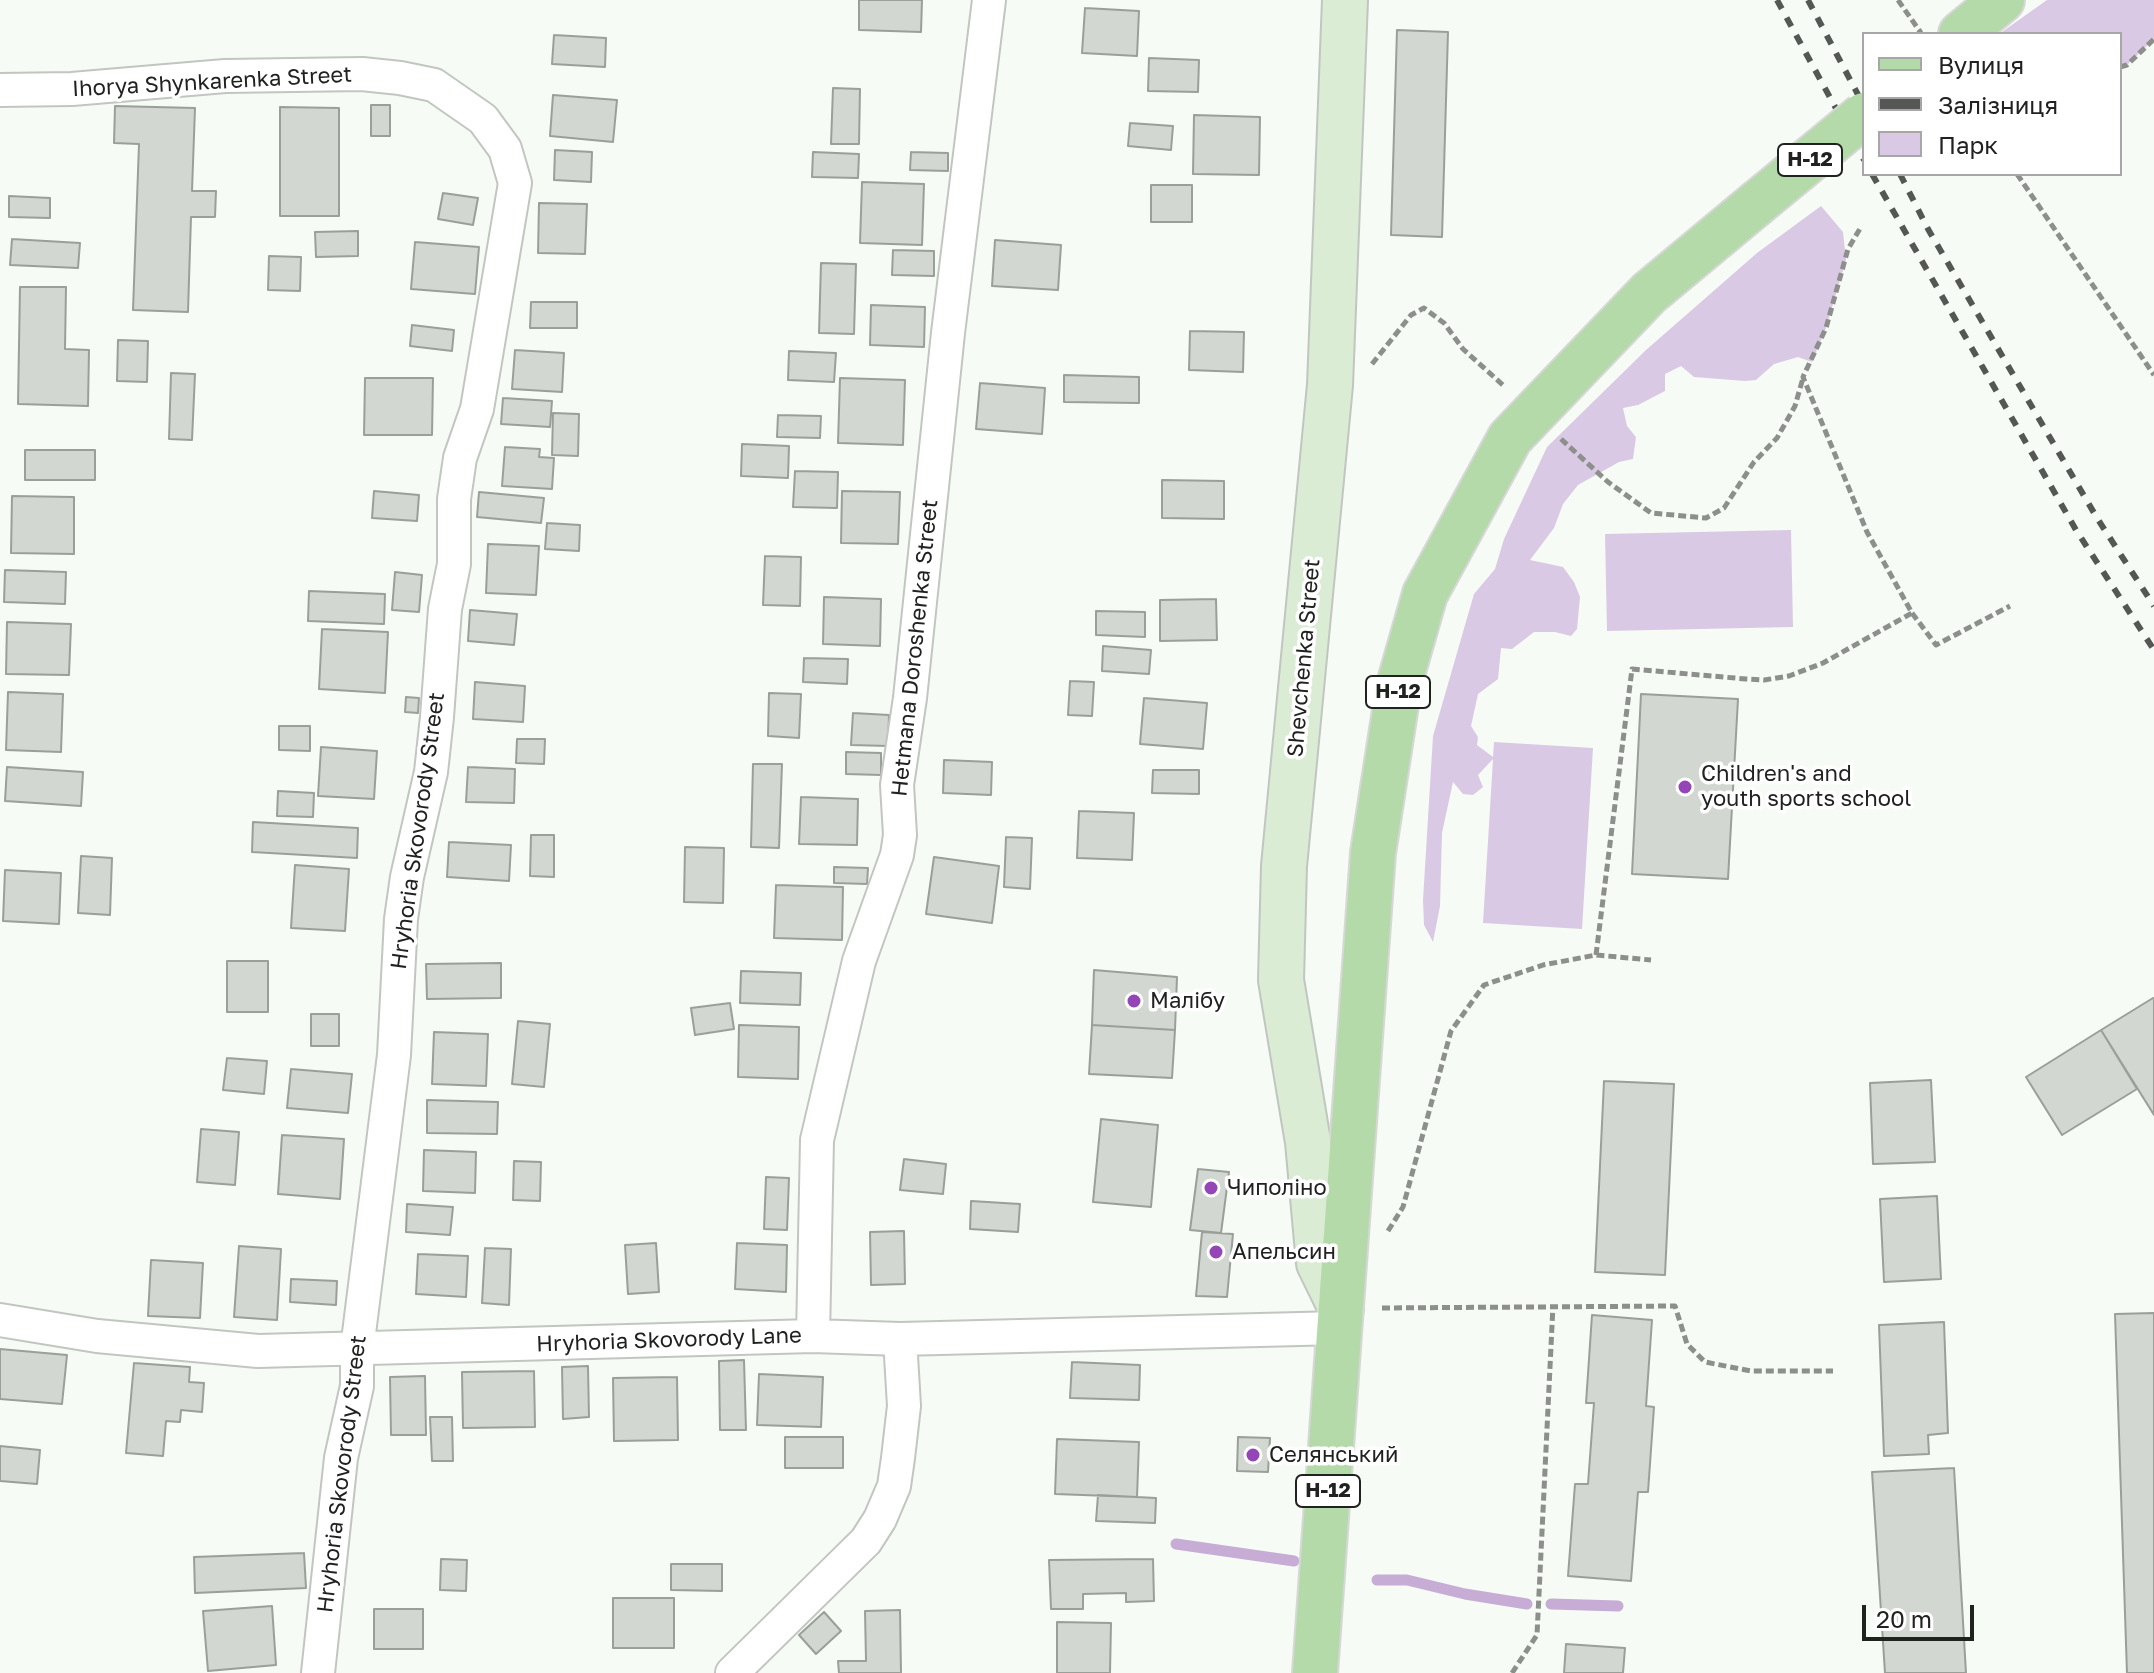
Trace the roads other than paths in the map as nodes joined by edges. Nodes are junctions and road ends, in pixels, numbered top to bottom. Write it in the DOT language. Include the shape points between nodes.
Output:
graph roads {
  1 [pos="989,0"];
  2 [pos="1345,0"];
  3 [pos="2002,0"];
  4 [pos="1963,32"];
  5 [pos="0,90"];
  6 [pos="1862,117"];
  7 [pos="515,183"];
  8 [pos="1340,1318"];
  9 [pos="0,1320"];
  10 [pos="813,1336"];
  11 [pos="900,1339"];
  12 [pos="357,1349"];
  13 [pos="318,1673"];
  14 [pos="732,1673"];
  15 [pos="1315,1673"];
  1 -- 10 [label="street, Hetmana Doroshenka Street" via="897,785 897,855 859,961 817,1140"];
  2 -- 8 [label="main road, Shevchenka Street" via="1330,385 1284,866 1281,980 1308,1142 1319,1263"];
  3 -- 4 [label="main road"];
  5 -- 7 [label="street, Ihorya Shynkarenka Street" via="225,76 400,78 434,85 483,119 505,149"];
  6 -- 8 [label="main road, Н-12, bridge" via="1649,293 1510,438 1425,594 1399,685 1373,853"];
  7 -- 12 [label="street, Hryhoria Skovorody Street" via="477,409 460,458 454,499 454,564 431,772 401,919 394,1055"];
  8 -- 11 [label="street, Hryhoria Skovorody Lane"];
  8 -- 15 [label="main road, Н-12"];
  9 -- 12 [label="street, Hryhoria Skovorody Lane" via="97,1336 258,1351"];
  10 -- 11 [label="street, Hryhoria Skovorody Lane"];
  10 -- 12 [label="street, Hryhoria Skovorody Lane"];
  11 -- 14 [label="street" via="904,1406 894,1486 880,1519 866,1541"];
  12 -- 13 [label="street, Hryhoria Skovorody Street" via="357,1386 341,1458"];
}
